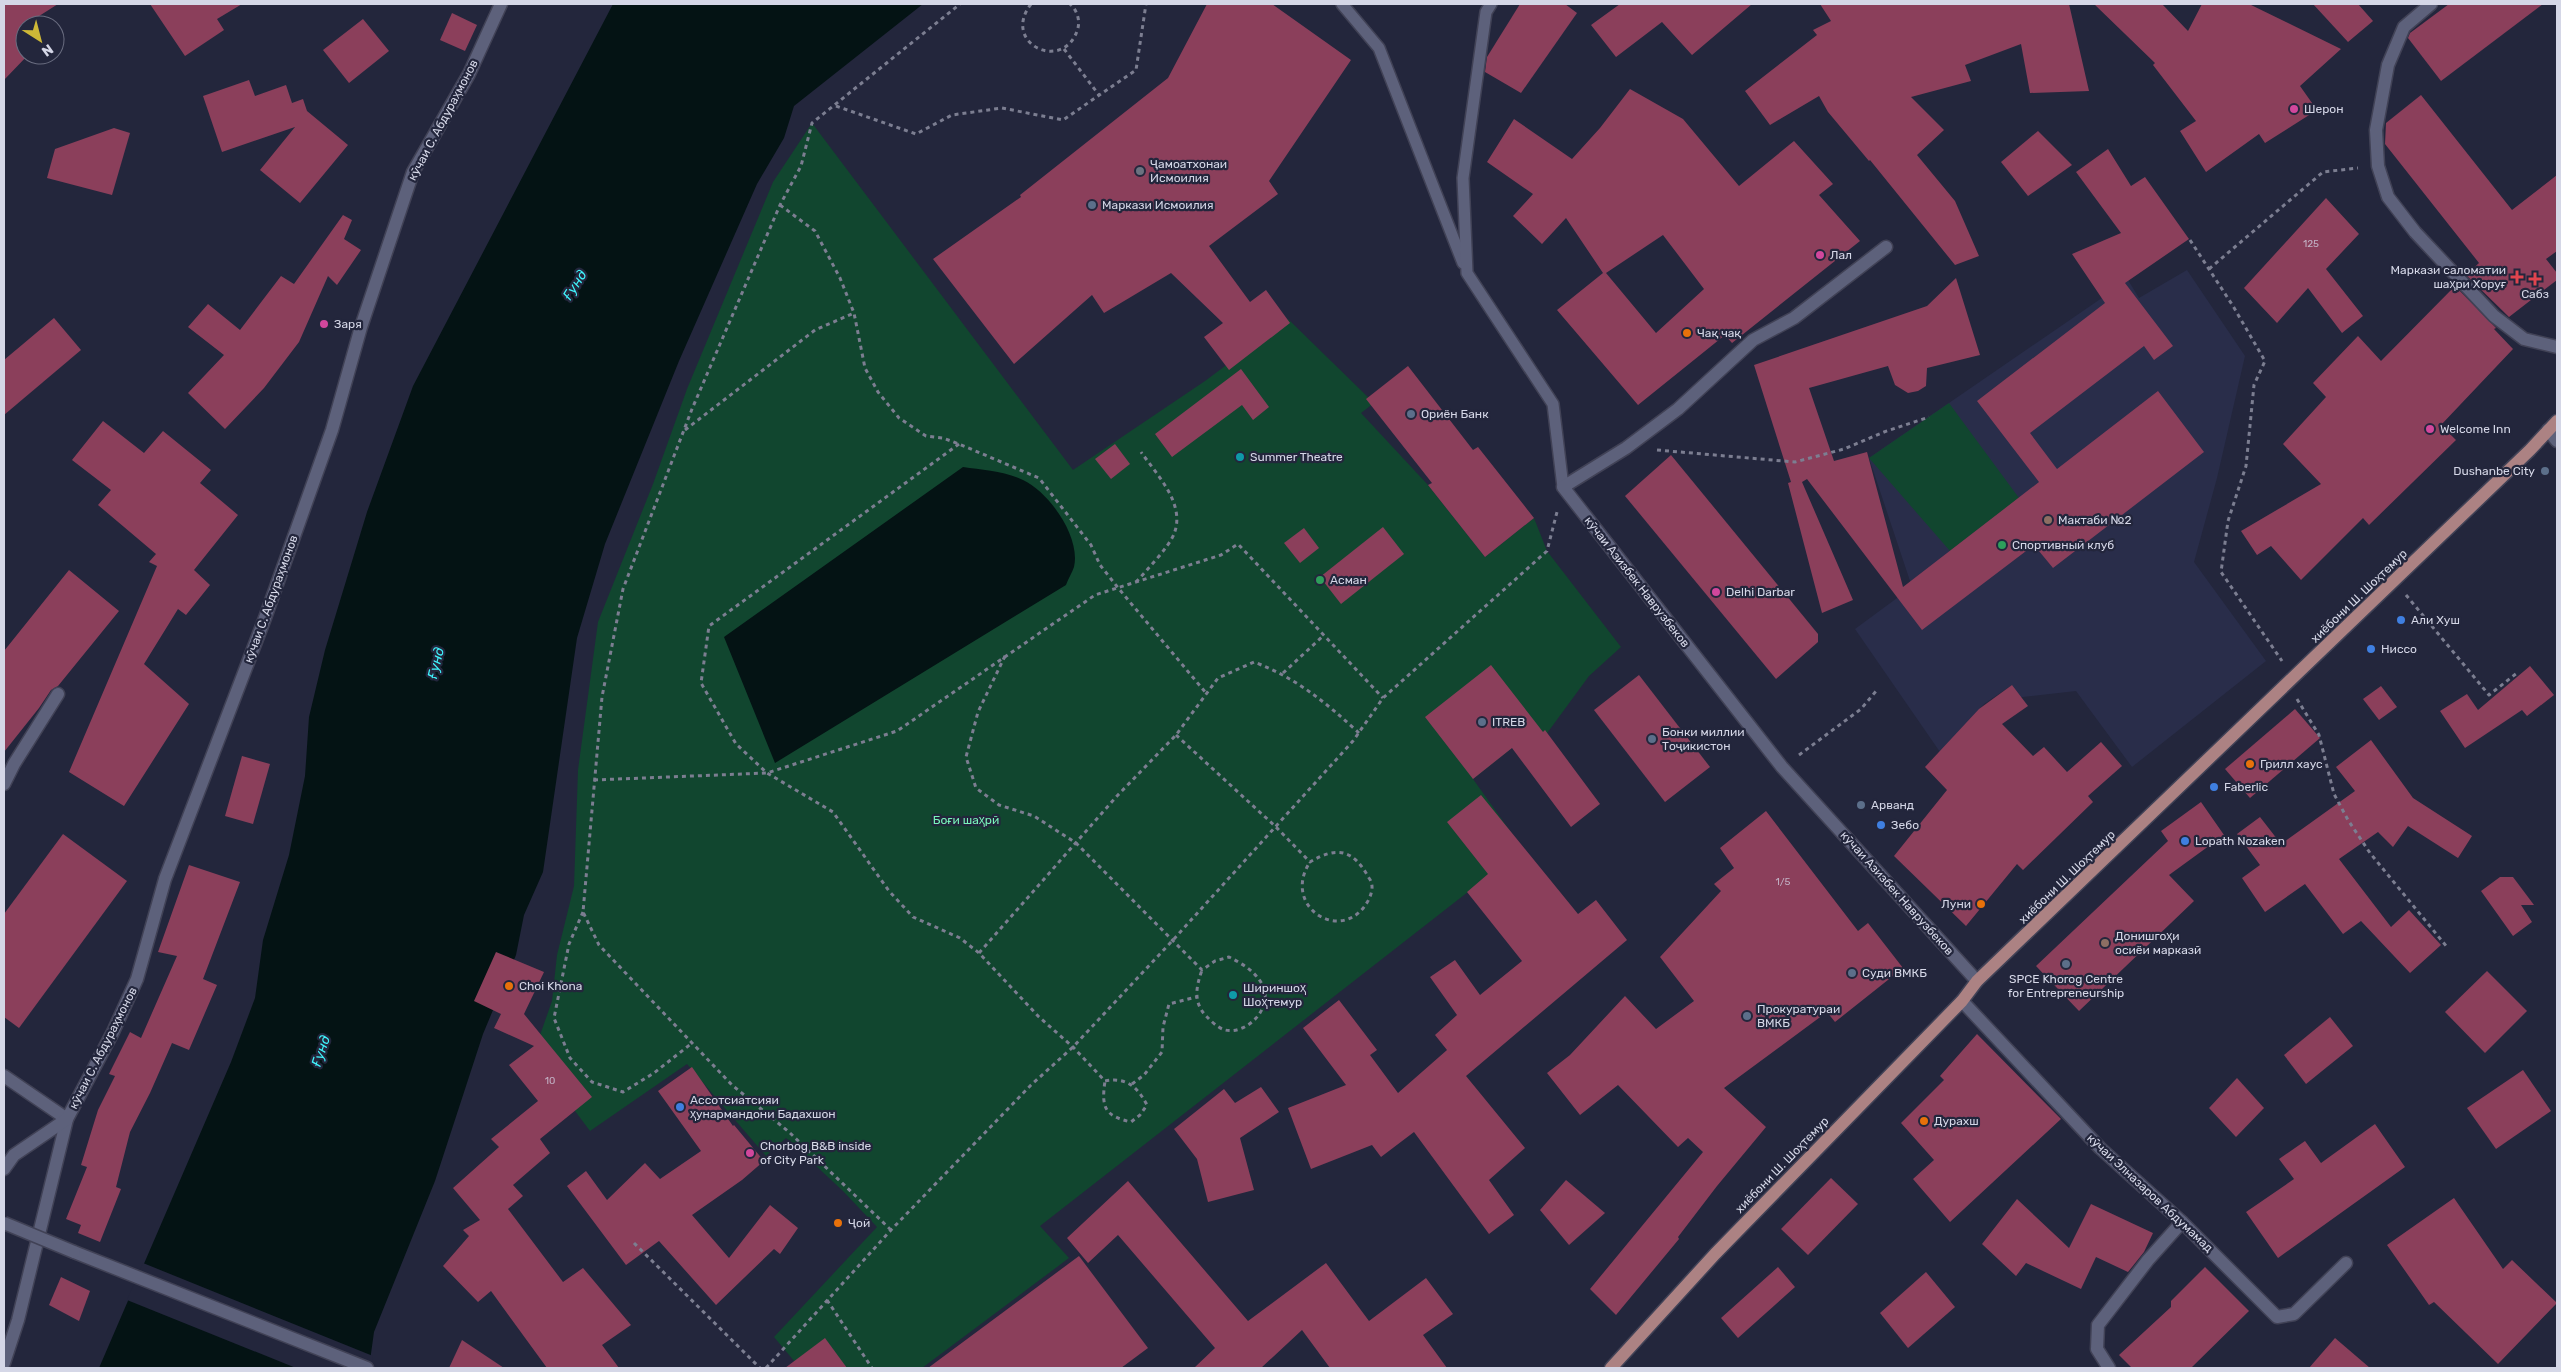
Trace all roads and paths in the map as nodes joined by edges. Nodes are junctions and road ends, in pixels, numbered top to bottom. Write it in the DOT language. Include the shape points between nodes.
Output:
graph roads {
  1 [pos="501,4"];
  2 [pos="960,4"];
  3 [pos="1031,4"];
  4 [pos="1070,4"];
  5 [pos="1146,4"];
  6 [pos="1342,4"];
  7 [pos="1491,4"];
  8 [pos="2431,4"];
  9 [pos="1064,49"];
  10 [pos="1100,95"];
  11 [pos="835,106"];
  12 [pos="2378,166"];
  13 [pos="780,205"];
  14 [pos="2190,240"];
  15 [pos="1886,247"];
  16 [pos="2209,269"];
  17 [pos="1467,273"];
  18 [pos="854,313"];
  19 [pos="2557,347"];
  20 [pos="1929,417"];
  21 [pos="2553,425"];
  22 [pos="684,430"];
  23 [pos="2557,441"];
  24 [pos="959,444"];
  25 [pos="1626,448"];
  26 [pos="1141,452"];
  27 [pos="1563,487"];
  28 [pos="2395,581"];
  29 [pos="1136,583"];
  30 [pos="1118,589"];
  31 [pos="1323,636"];
  32 [pos="1005,656"];
  33 [pos="1282,673"];
  34 [pos="2517,673"];
  35 [pos="2291,681"];
  36 [pos="1877,690"];
  37 [pos="1206,693"];
  38 [pos="58,694"];
  39 [pos="1384,698"];
  40 [pos="1359,733"];
  41 [pos="1176,736"];
  42 [pos="1782,767"];
  43 [pos="767,773"];
  44 [pos="594,780"];
  45 [pos="4,784"];
  46 [pos="1276,827"];
  47 [pos="1076,842"];
  48 [pos="1310,862"];
  49 [pos="583,912"];
  50 [pos="1174,940"];
  51 [pos="2447,947"];
  52 [pos="979,953"];
  53 [pos="1202,970"];
  54 [pos="1977,982"];
  55 [pos="1196,997"];
  56 [pos="1962,1001"];
  57 [pos="692,1042"];
  58 [pos="1073,1047"];
  59 [pos="4,1076"];
  60 [pos="1105,1081"];
  61 [pos="1132,1084"];
  62 [pos="67,1119"];
  63 [pos="4,1169"];
  64 [pos="2182,1222"];
  65 [pos="4,1223"];
  66 [pos="890,1230"];
  67 [pos="634,1243"];
  68 [pos="2346,1262"];
  69 [pos="827,1300"];
  70 [pos="4,1363"];
  71 [pos="367,1368"];
  72 [pos="760,1368"];
  73 [pos="766,1368"];
  74 [pos="872,1368"];
  75 [pos="1611,1368"];
  76 [pos="2109,1368"];
  1 -- 62 [label="street, кӯчаи С. Абдураҳмонов" via="470,74 413,172 361,327 332,430 265,618 165,879 137,979"];
  2 -- 11 [label="path"];
  3 -- 9 [label="path" via="1023,14 1022,31 1031,46 1047,52"];
  4 -- 9 [label="path" via="1075,8 1079,24 1075,38"];
  5 -- 10 [label="path" via="1136,70"];
  6 -- 17 [label="lane" via="1379,48"];
  7 -- 17 [label="lane" via="1486,12 1464,178"];
  8 -- 12 [label="street" via="2404,27 2388,64 2376,130"];
  9 -- 10 [label="path"];
  10 -- 11 [label="path" via="1063,120 1002,108 952,115 916,134"];
  11 -- 13 [label="path" via="812,123 800,166"];
  12 -- 16 [label="path" via="2323,172"];
  12 -- 19 [label="street" via="2388,197 2414,232 2494,316 2524,339"];
  13 -- 18 [label="path" via="815,231"];
  13 -- 22 [label="path"];
  14 -- 16 [label="path"];
  15 -- 25 [label="street" via="1794,318 1753,340 1678,409"];
  16 -- 35 [label="path" via="2265,361 2254,385 2246,466 2228,521 2221,572"];
  17 -- 27 [label="lane" via="1553,404"];
  18 -- 22 [label="path" via="815,330"];
  18 -- 24 [label="path" via="865,368 878,392 899,418 926,436"];
  20 -- 25 [label="path" via="1844,449 1795,462"];
  21 -- 23 [label="street"];
  21 -- 28 [label="main road, хиёбони Ш. Шоҳтемур"];
  22 -- 44 [label="path" via="623,590 602,697"];
  24 -- 30 [label="path" via="1039,478 1091,545 1100,565"];
  24 -- 43 [label="path" via="709,626 701,683 736,744"];
  25 -- 27 [label="street"];
  26 -- 29 [label="path" via="1164,483 1177,508 1174,534"];
  27 -- 39 [label="path" via="1547,551"];
  27 -- 42 [label="street, кӯчаи Азизбек Наврузбеков"];
  28 -- 34 [label="path" via="2489,695"];
  28 -- 35 [label="main road, хиёбони Ш. Шоҳтемур"];
  29 -- 30 [label="path"];
  29 -- 31 [label="path" via="1221,555 1238,544"];
  30 -- 32 [label="path" via="1095,595"];
  30 -- 37 [label="path"];
  31 -- 33 [label="path"];
  31 -- 39 [label="path"];
  32 -- 43 [label="path" via="897,730"];
  32 -- 47 [label="path" via="978,712 966,757 976,788 999,805 1034,816"];
  33 -- 37 [label="path" via="1254,662 1218,678"];
  33 -- 40 [label="path" via="1319,697"];
  35 -- 51 [label="path" via="2319,735 2334,794 2348,820 2370,853"];
  35 -- 54 [label="main road, хиёбони Ш. Шоҳтемур"];
  36 -- 42 [label="path" via="1861,709"];
  37 -- 41 [label="path"];
  38 -- 45 [label="street"];
  39 -- 40 [label="path"];
  40 -- 46 [label="path"];
  41 -- 46 [label="path"];
  41 -- 47 [label="path"];
  42 -- 54 [label="street, кӯчаи Азизбек Наврузбеков"];
  43 -- 44 [label="path"];
  43 -- 52 [label="path" via="834,812 889,891 913,917 960,938"];
  44 -- 49 [label="path"];
  46 -- 48 [label="path"];
  46 -- 50 [label="path"];
  47 -- 50 [label="path"];
  47 -- 52 [label="path"];
  48 -- 48 [label="path" via="1326,852 1338,851 1353,858 1366,871 1372,882 1372,892 1358,915 1332,922 1316,913 1301,890 1304,871"];
  49 -- 57 [label="path" via="599,945"];
  49 -- 57 [label="path" via="569,944 554,1018 570,1058 592,1082 624,1092"];
  50 -- 53 [label="path"];
  50 -- 58 [label="path"];
  52 -- 58 [label="path" via="1039,1017"];
  53 -- 55 [label="path"];
  53 -- 55 [label="path" via="1229,957 1243,964 1264,988 1264,1002 1260,1015 1251,1022 1239,1029 1224,1030 1202,1011"];
  54 -- 56 [label="main road, хиёбони Ш. Шоҳтемур"];
  55 -- 61 [label="path" via="1169,1004 1163,1027 1162,1052 1144,1075"];
  56 -- 64 [label="street, кӯчаи Элназаров Абдумамад" via="2100,1148"];
  56 -- 75 [label="main road, хиёбони Ш. Шоҳтемур" via="1715,1254"];
  57 -- 66 [label="path" via="732,1085 796,1138"];
  58 -- 60 [label="path"];
  58 -- 66 [label="path" via="1031,1084"];
  59 -- 62 [label="street"];
  60 -- 61 [label="path" via="1119,1079"];
  60 -- 61 [label="path" via="1103,1093 1107,1112 1131,1122 1147,1105"];
  62 -- 63 [label="street, кӯчаи С. Абдураҳмонов" via="14,1155"];
  62 -- 70 [label="street" via="18,1320"];
  64 -- 68 [label="street, кӯчаи Элназаров Абдумамад" via="2277,1317 2294,1314"];
  64 -- 76 [label="street" via="2098,1325 2097,1349"];
  65 -- 71 [label="street, bridge"];
  66 -- 69 [label="path"];
  67 -- 72 [label="path"];
  69 -- 73 [label="path"];
  69 -- 74 [label="path"];
}
